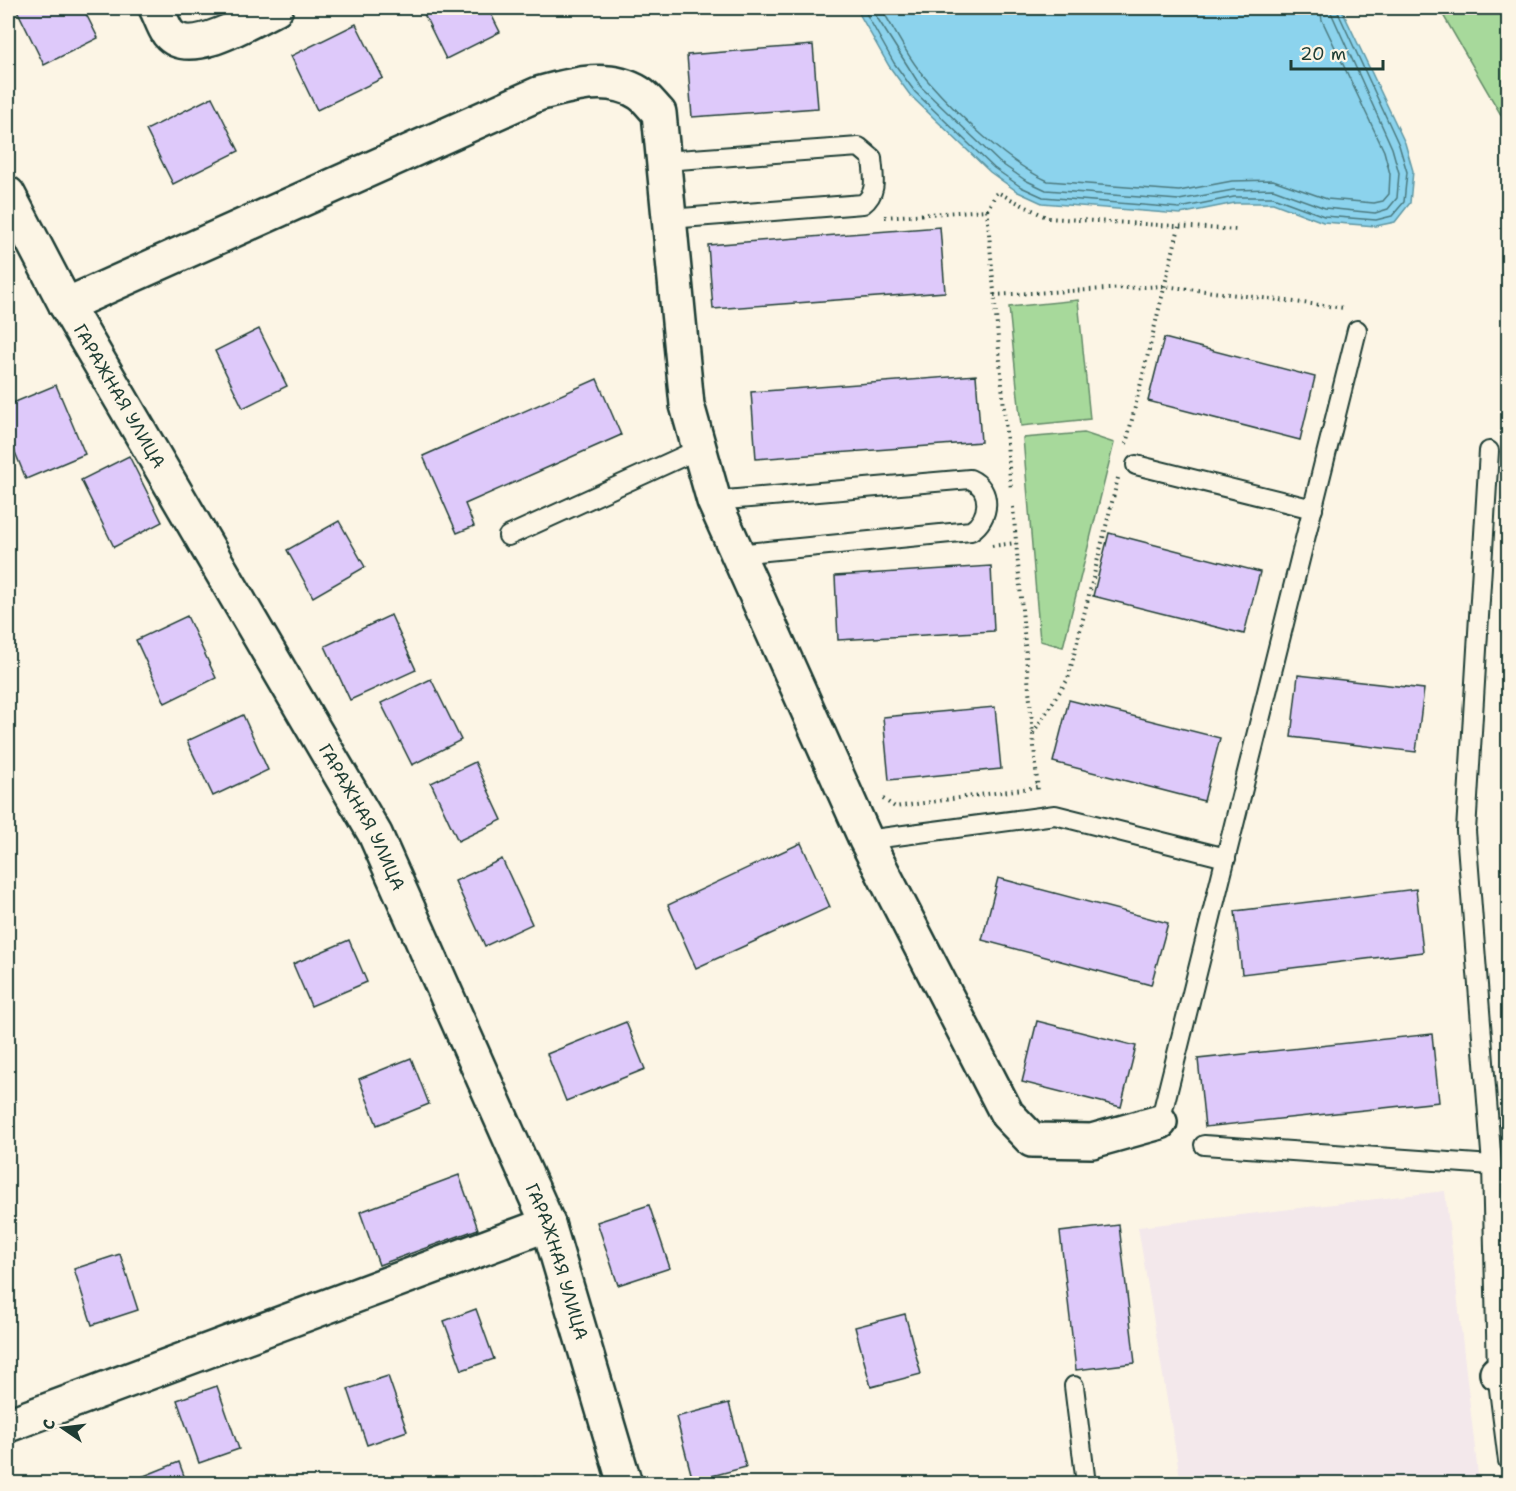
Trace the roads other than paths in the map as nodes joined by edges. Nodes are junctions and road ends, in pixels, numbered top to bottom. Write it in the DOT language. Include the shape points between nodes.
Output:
graph roads {
  1 [pos="156,8"];
  2 [pos="276,8"];
  3 [pos="664,161"];
  4 [pos="8,194"];
  5 [pos="669,219"];
  6 [pos="66,305"];
  7 [pos="1357,330"];
  8 [pos="699,449"];
  9 [pos="1489,451"];
  10 [pos="1128,468"];
  11 [pos="714,501"];
  12 [pos="1313,509"];
  13 [pos="508,536"];
  14 [pos="737,554"];
  15 [pos="866,840"];
  16 [pos="1226,858"];
  17 [pos="1161,1122"];
  18 [pos="1204,1145"];
  19 [pos="1492,1165"];
  20 [pos="548,1224"];
  21 [pos="1503,1372"];
  22 [pos="1074,1386"];
  23 [pos="8,1425"];
  24 [pos="1509,1461"];
  25 [pos="625,1484"];
  26 [pos="1086,1484"];
  1 -- 2 [label="street" via="168,32 195,43"];
  3 -- 5 [label="street"];
  3 -- 5 [label="lane" via="859,147 872,158 874,189 863,204"];
  3 -- 6 [label="street" via="659,113 640,94 608,82 572,85 538,94"];
  4 -- 6 [label="street, ГАРАЖНАЯ УЛИЦА"];
  5 -- 8 [label="street" via="687,405"];
  6 -- 20 [label="street, ГАРАЖНАЯ УЛИЦА" via="375,834"];
  7 -- 12 [label="lane"];
  8 -- 11 [label="street"];
  8 -- 13 [label="lane"];
  9 -- 19 [label="lane" via="1466,831"];
  10 -- 12 [label="lane"];
  11 -- 14 [label="street"];
  11 -- 14 [label="lane" via="970,479 985,491 986,516 971,531"];
  12 -- 16 [label="lane"];
  14 -- 15 [label="street"];
  15 -- 16 [label="lane" via="1055,815"];
  15 -- 17 [label="street" via="1007,1114 1032,1140 1092,1141"];
  16 -- 17 [label="lane"];
  18 -- 19 [label="lane"];
  19 -- 21 [label="lane"];
  20 -- 23 [label="street"];
  20 -- 25 [label="street, ГАРАЖНАЯ УЛИЦА"];
  21 -- 24 [label="lane"];
  22 -- 26 [label="lane"];
}
